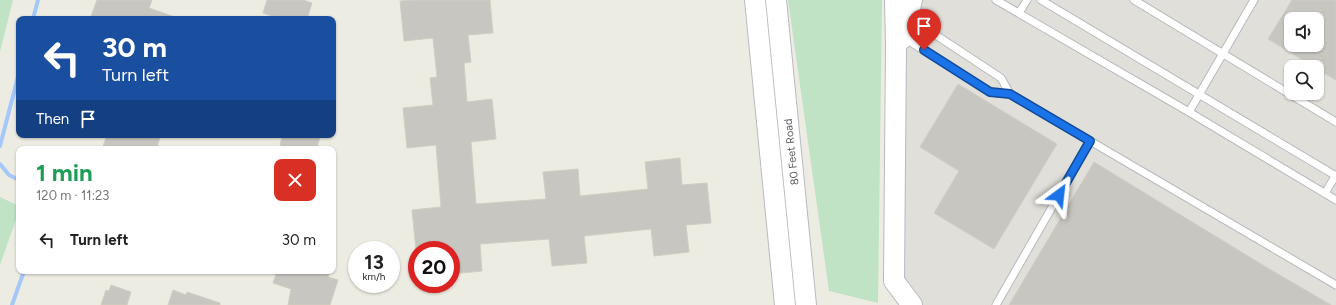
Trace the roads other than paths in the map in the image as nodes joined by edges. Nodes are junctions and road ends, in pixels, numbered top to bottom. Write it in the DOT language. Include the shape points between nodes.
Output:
graph roads {
  1 [pos="755,0"];
  2 [pos="776,0"];
  3 [pos="895,0"];
  4 [pos="1027,0"];
  5 [pos="1041,0"];
  6 [pos="1134,0"];
  7 [pos="1254,0"];
  8 [pos="999,1"];
  9 [pos="910,9"];
  10 [pos="1019,13"];
  11 [pos="900,41"];
  12 [pos="1222,54"];
  13 [pos="1010,94"];
  14 [pos="1200,94"];
  15 [pos="1189,112"];
  16 [pos="1336,122"];
  17 [pos="1090,141"];
  18 [pos="1336,175"];
  19 [pos="1325,193"];
  20 [pos="1336,200"];
  21 [pos="1336,285"];
  22 [pos="785,305"];
  23 [pos="806,305"];
  24 [pos="912,305"];
  25 [pos="996,305"];
  1 -- 22 [label="street, 80 Feet Road"];
  2 -- 23 [label="street, 80 Feet Road"];
  3 -- 11 [label="street"];
  4 -- 10 [label="lane"];
  5 -- 14 [label="lane"];
  6 -- 12 [label="lane"];
  7 -- 12 [label="lane"];
  8 -- 10 [label="lane"];
  9 -- 11 [label="street"];
  9 -- 13 [label="lane" via="1001,78"];
  10 -- 15 [label="lane"];
  11 -- 13 [label="lane" via="990,92"];
  11 -- 24 [label="street" via="894,281"];
  12 -- 14 [label="lane"];
  12 -- 16 [label="lane"];
  13 -- 17 [label="lane"];
  14 -- 15 [label="lane"];
  14 -- 18 [label="lane"];
  15 -- 19 [label="lane"];
  17 -- 21 [label="lane"];
  17 -- 25 [label="lane"];
  18 -- 19 [label="lane"];
  19 -- 20 [label="lane"];
}
